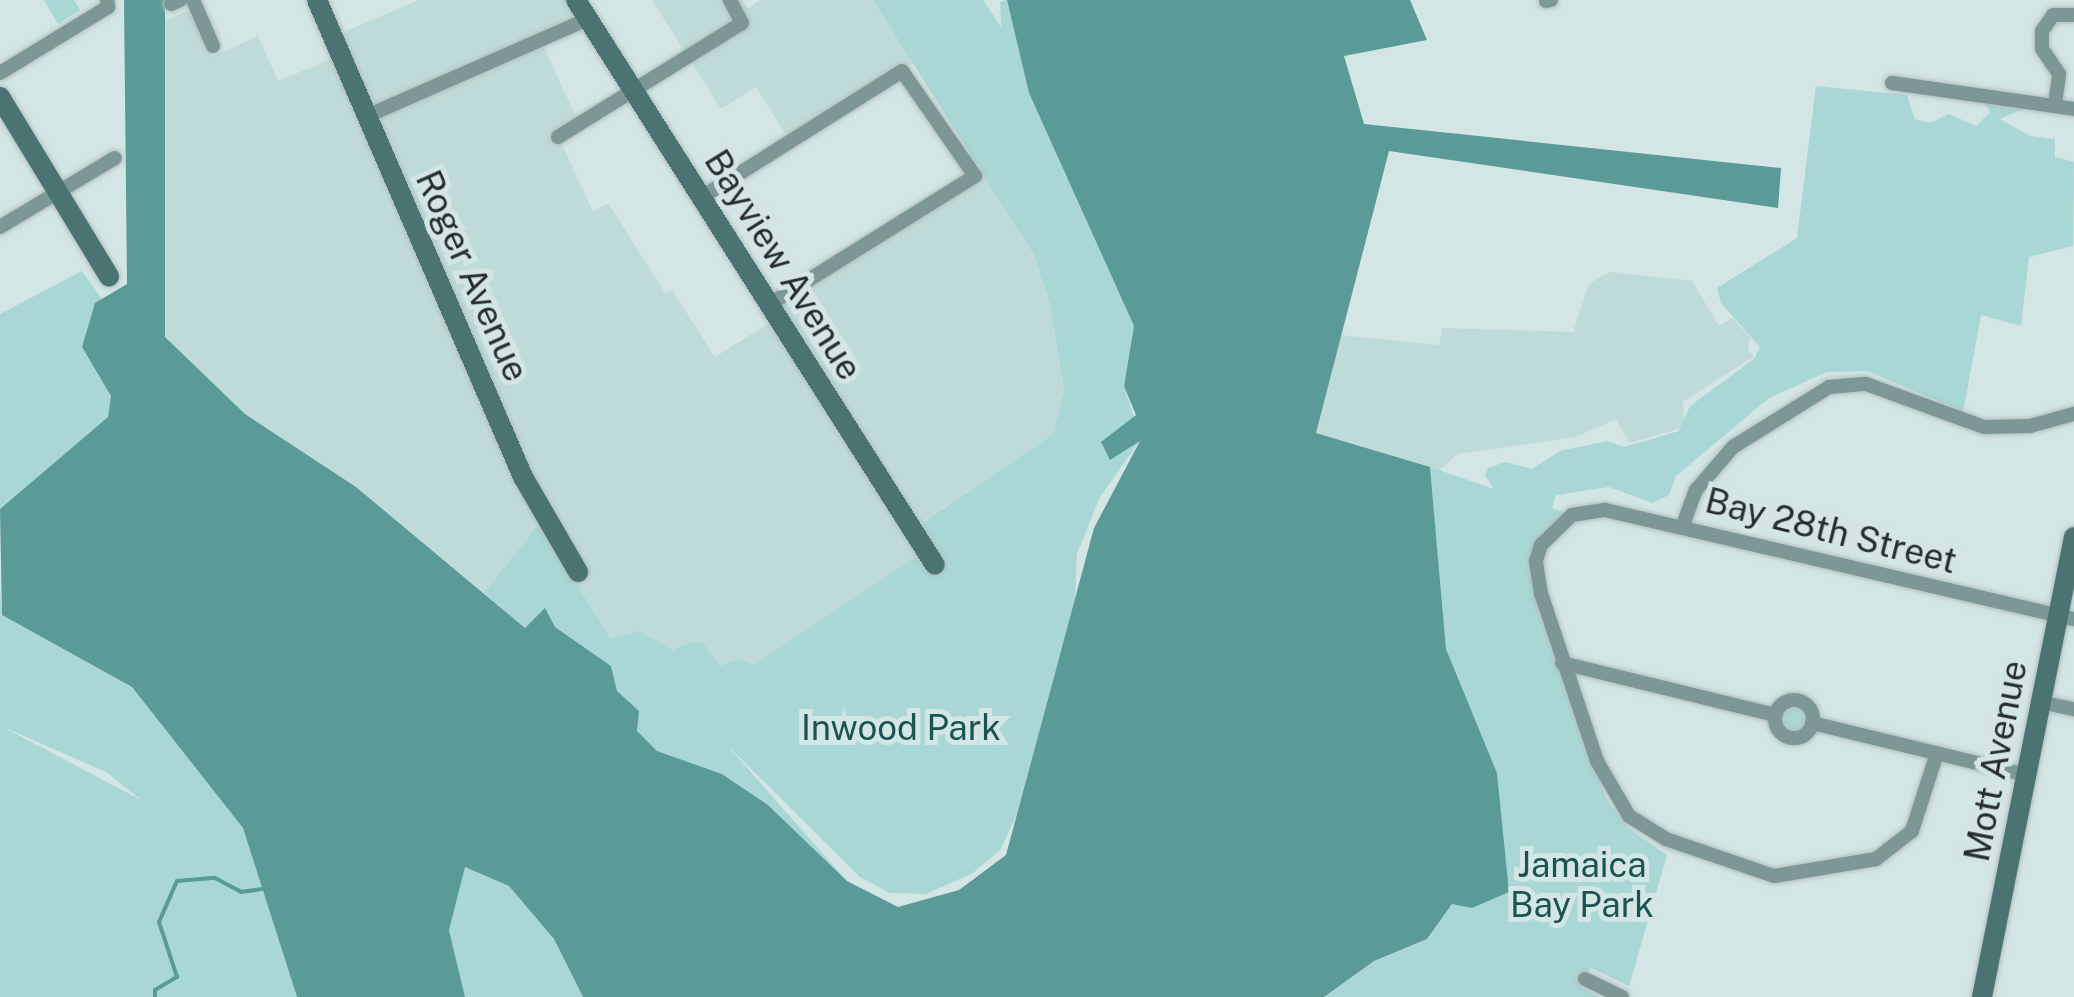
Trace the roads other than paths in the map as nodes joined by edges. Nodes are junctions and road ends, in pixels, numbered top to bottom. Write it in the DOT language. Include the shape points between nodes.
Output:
graph roads {
  1 [pos="106,0"];
  2 [pos="193,0"];
  3 [pos="317,0"];
  4 [pos="576,0"];
  5 [pos="732,4"];
  6 [pos="2074,15"];
  7 [pos="588,19"];
  8 [pos="213,46"];
  9 [pos="0,73"];
  10 [pos="1892,82"];
  11 [pos="634,90"];
  12 [pos="0,97"];
  13 [pos="2055,104"];
  14 [pos="2074,108"];
  15 [pos="367,116"];
  16 [pos="558,137"];
  17 [pos="115,158"];
  18 [pos="58,192"];
  19 [pos="702,198"];
  20 [pos="0,228"];
  21 [pos="110,276"];
  22 [pos="770,304"];
  23 [pos="2074,414"];
  24 [pos="1683,525"];
  25 [pos="2074,536"];
  26 [pos="935,565"];
  27 [pos="578,572"];
  28 [pos="2066,619"];
  29 [pos="1562,663"];
  30 [pos="2040,702"];
  31 [pos="2074,709"];
  32 [pos="1776,715"];
  33 [pos="1812,723"];
  34 [pos="1937,752"];
  35 [pos="2027,775"];
  36 [pos="1585,979"];
  37 [pos="1622,997"];
  38 [pos="1982,997"];
  1 -- 9 [label="street" via="108,7"];
  2 -- 8 [label="street"];
  3 -- 15 [label="street, Roger Avenue"];
  4 -- 7 [label="street, Bayview Avenue"];
  5 -- 11 [label="street" via="742,22"];
  6 -- 13 [label="street" via="2053,15 2042,31 2042,49 2060,81"];
  7 -- 11 [label="street, Bayview Avenue"];
  7 -- 15 [label="street"];
  10 -- 13 [label="street"];
  11 -- 16 [label="street"];
  11 -- 19 [label="street, Bayview Avenue"];
  12 -- 18 [label="street"];
  13 -- 14 [label="street"];
  15 -- 27 [label="street, Roger Avenue" via="523,477"];
  17 -- 18 [label="street"];
  18 -- 20 [label="street"];
  18 -- 21 [label="street"];
  19 -- 22 [label="street, Bayview Avenue"];
  19 -- 22 [label="street" via="902,71 974,176"];
  22 -- 26 [label="street, Bayview Avenue"];
  23 -- 24 [label="street" via="2030,426 1984,427 1866,384 1829,387 1733,446 1696,490"];
  24 -- 28 [label="street, Bay 28th Street"];
  24 -- 29 [label="street, Bay 28th Street" via="1606,510 1572,515 1551,532 1536,561"];
  25 -- 28 [label="street, Mott Avenue"];
  28 -- 30 [label="street, Mott Avenue"];
  29 -- 32 [label="street"];
  29 -- 34 [label="street" via="1596,762 1629,816 1744,871 1821,873 1890,852 1918,818"];
  30 -- 31 [label="street"];
  30 -- 35 [label="street, Mott Avenue"];
  32 -- 33 [label="street" via="1795,700 1807,706"];
  32 -- 33 [label="street" via="1776,726 1790,738 1802,737"];
  33 -- 34 [label="street"];
  34 -- 35 [label="street"];
  35 -- 38 [label="street, Mott Avenue"];
  36 -- 37 [label="street"];
}
